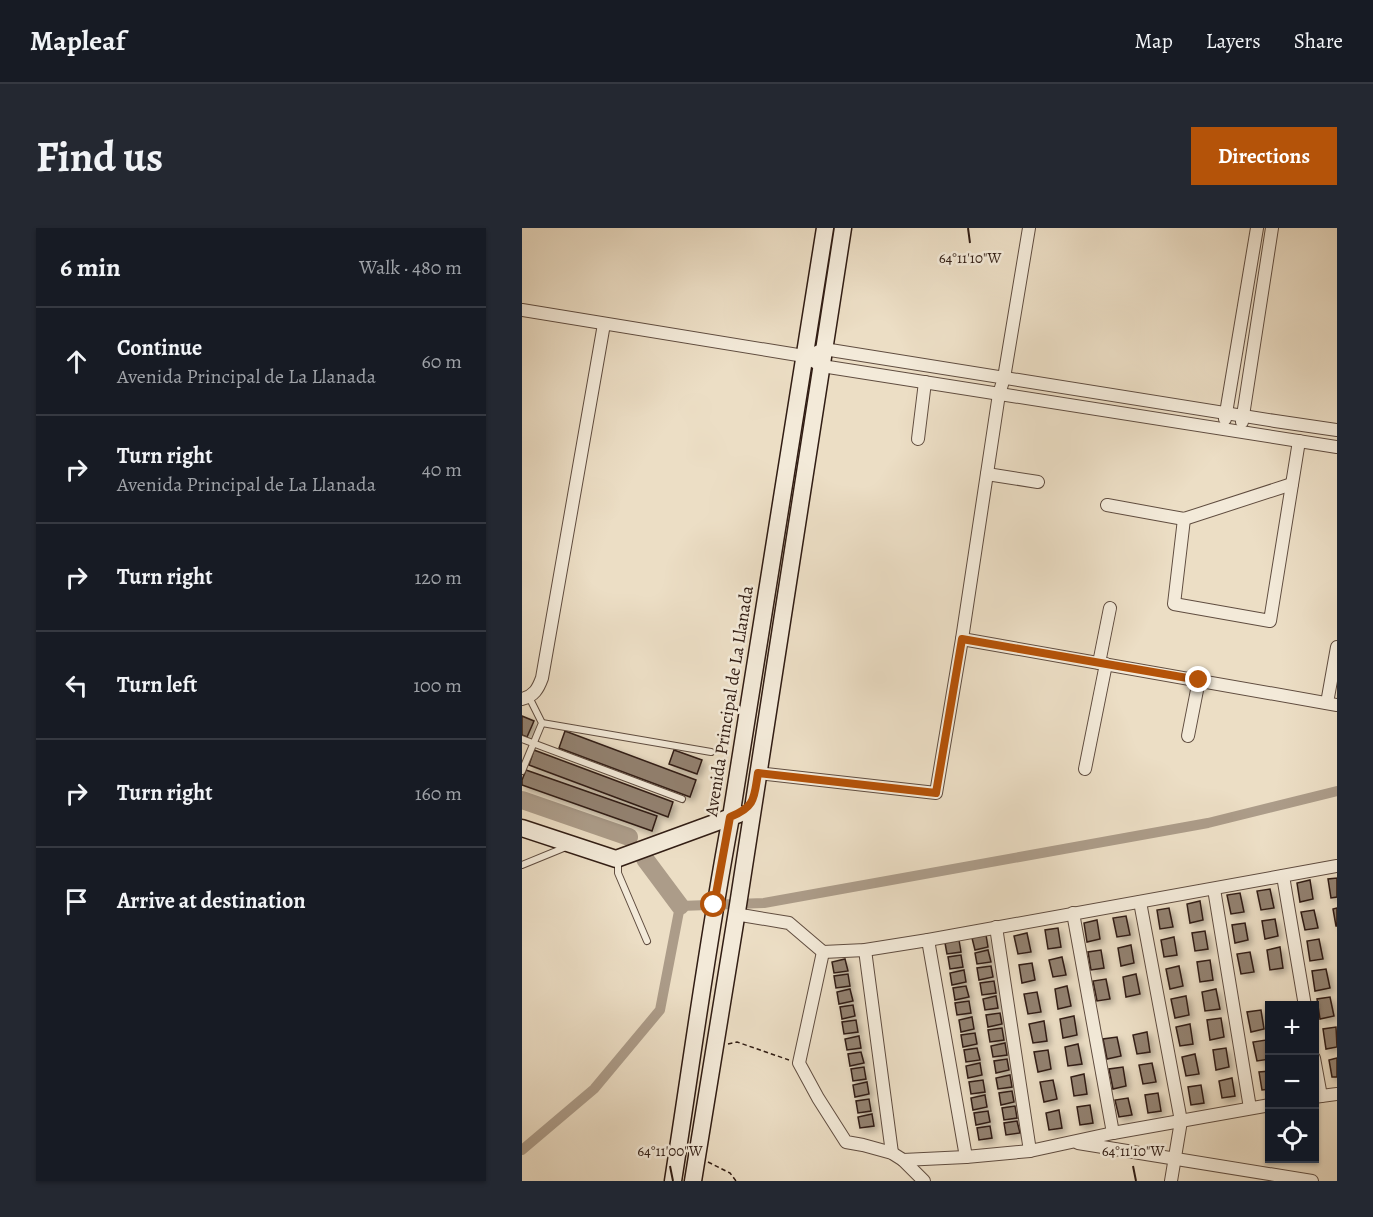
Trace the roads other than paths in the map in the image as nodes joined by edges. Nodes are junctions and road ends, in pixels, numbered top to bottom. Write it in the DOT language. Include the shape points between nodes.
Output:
graph roads {
  1 [pos="825,228"];
  2 [pos="843,228"];
  3 [pos="1029,228"];
  4 [pos="1257,228"];
  5 [pos="1272,228"];
  6 [pos="522,310"];
  7 [pos="604,324"];
  8 [pos="804,356"];
  9 [pos="823,357"];
  10 [pos="1004,378"];
  11 [pos="925,382"];
  12 [pos="999,394"];
  13 [pos="1226,414"];
  14 [pos="1243,416"];
  15 [pos="1224,430"];
  16 [pos="1337,430"];
  17 [pos="1241,432"];
  18 [pos="918,439"];
  19 [pos="1299,441"];
  20 [pos="1337,447"];
  21 [pos="987,474"];
  22 [pos="1038,482"];
  23 [pos="1292,484"];
  24 [pos="1107,505"];
  25 [pos="1184,519"];
  26 [pos="1110,608"];
  27 [pos="962,639"];
  28 [pos="1337,647"];
  29 [pos="1103,664"];
  30 [pos="1199,680"];
  31 [pos="526,698"];
  32 [pos="1332,704"];
  33 [pos="542,723"];
  34 [pos="1188,736"];
  35 [pos="522,739"];
  36 [pos="534,743"];
  37 [pos="711,752"];
  38 [pos="1085,770"];
  39 [pos="522,771"];
  40 [pos="758,773"];
  41 [pos="682,799"];
  42 [pos="753,802"];
  43 [pos="730,817"];
  44 [pos="522,828"];
  45 [pos="748,833"];
  46 [pos="575,845"];
  47 [pos="616,859"];
  48 [pos="522,865"];
  49 [pos="1337,866"];
  50 [pos="1283,876"];
  51 [pos="1214,889"];
  52 [pos="1140,902"];
  53 [pos="1073,913"];
  54 [pos="735,914"];
  55 [pos="996,927"];
  56 [pos="928,940"];
  57 [pos="647,941"];
  58 [pos="865,950"];
  59 [pos="823,952"];
  60 [pos="1304,1001"];
  61 [pos="1337,1094"];
  62 [pos="1319,1096"];
  63 [pos="1265,1106"];
  64 [pos="1250,1108"];
  65 [pos="1181,1121"];
  66 [pos="1113,1133"];
  67 [pos="1071,1142"];
  68 [pos="1030,1151"];
  69 [pos="892,1153"];
  70 [pos="966,1157"];
  71 [pos="1175,1159"];
  72 [pos="903,1160"];
  73 [pos="673,1181"];
  74 [pos="693,1181"];
  75 [pos="924,1181"];
  76 [pos="1171,1181"];
  77 [pos="1312,1181"];
  1 -- 8 [label="main road, Avenida Principal de La Llanada"];
  2 -- 9 [label="main road"];
  3 -- 10 [label="street"];
  4 -- 13 [label="street"];
  5 -- 14 [label="street"];
  6 -- 7 [label="street"];
  7 -- 8 [label="street"];
  7 -- 31 [label="street" via="542,678 538,689"];
  8 -- 9 [label="street"];
  8 -- 43 [label="main road, Avenida Principal de La Llanada"];
  9 -- 10 [label="street"];
  9 -- 11 [label="street"];
  9 -- 40 [label="main road"];
  10 -- 12 [label="street"];
  10 -- 13 [label="street"];
  11 -- 12 [label="street"];
  11 -- 18 [label="street"];
  12 -- 15 [label="street"];
  12 -- 21 [label="street"];
  13 -- 14 [label="street"];
  13 -- 15 [label="street"];
  14 -- 16 [label="street"];
  14 -- 17 [label="street"];
  15 -- 17 [label="street"];
  17 -- 19 [label="street"];
  19 -- 20 [label="street"];
  19 -- 23 [label="street"];
  21 -- 22 [label="street"];
  21 -- 27 [label="street"];
  23 -- 25 [label="street"];
  23 -- 25 [label="street" via="1270,621 1174,604"];
  24 -- 25 [label="street"];
  26 -- 29 [label="street"];
  27 -- 29 [label="street"];
  27 -- 40 [label="street" via="936,793"];
  28 -- 32 [label="street"];
  29 -- 30 [label="street"];
  29 -- 38 [label="street"];
  30 -- 32 [label="street"];
  30 -- 34 [label="street"];
  31 -- 33 [label="lane"];
  33 -- 36 [label="lane"];
  33 -- 37 [label="lane"];
  35 -- 36 [label="lane"];
  36 -- 39 [label="lane"];
  36 -- 41 [label="lane"];
  40 -- 42 [label="main road"];
  42 -- 43 [label="main road"];
  42 -- 45 [label="main road"];
  43 -- 45 [label="main road" via="741,821"];
  43 -- 47 [label="main road"];
  43 -- 73 [label="main road, Avenida Principal de La Llanada"];
  44 -- 46 [label="main road"];
  45 -- 54 [label="main road"];
  46 -- 47 [label="main road"];
  46 -- 48 [label="lane"];
  47 -- 57 [label="lane" via="618,873"];
  49 -- 50 [label="street"];
  50 -- 51 [label="street"];
  50 -- 60 [label="street"];
  51 -- 52 [label="street"];
  51 -- 64 [label="street"];
  52 -- 53 [label="street"];
  52 -- 65 [label="street"];
  53 -- 55 [label="street"];
  53 -- 66 [label="street"];
  54 -- 59 [label="street" via="789,923"];
  54 -- 74 [label="main road"];
  55 -- 56 [label="street"];
  55 -- 68 [label="street"];
  56 -- 58 [label="street"];
  56 -- 70 [label="street"];
  58 -- 59 [label="street"];
  58 -- 69 [label="street"];
  59 -- 69 [label="street" via="799,1063 846,1142"];
  61 -- 62 [label="street"];
  63 -- 64 [label="street"];
  64 -- 65 [label="street"];
  65 -- 66 [label="street"];
  65 -- 71 [label="street"];
  66 -- 67 [label="street"];
  67 -- 68 [label="street"];
  67 -- 71 [label="street"];
  68 -- 70 [label="street"];
  69 -- 72 [label="street"];
  70 -- 72 [label="street"];
  71 -- 76 [label="street"];
  71 -- 77 [label="street"];
  72 -- 75 [label="street"];
}
